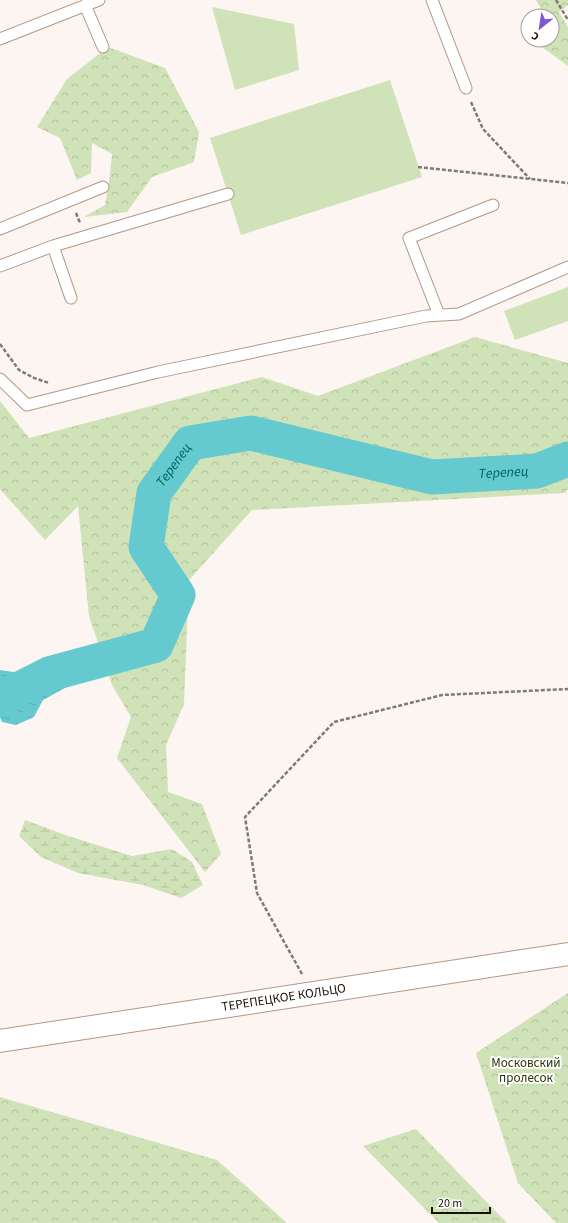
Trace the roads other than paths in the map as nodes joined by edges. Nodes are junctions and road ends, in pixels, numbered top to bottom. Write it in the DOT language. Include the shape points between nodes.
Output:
graph roads {
  1 [pos="99,0"];
  2 [pos="432,0"];
  3 [pos="85,5"];
  4 [pos="0,39"];
  5 [pos="103,47"];
  6 [pos="466,88"];
  7 [pos="103,187"];
  8 [pos="228,194"];
  9 [pos="493,205"];
  10 [pos="0,229"];
  11 [pos="53,246"];
  12 [pos="0,266"];
  13 [pos="568,267"];
  14 [pos="71,298"];
  15 [pos="439,315"];
  16 [pos="0,379"];
  17 [pos="568,954"];
  18 [pos="0,1041"];
  1 -- 3 [label="lane"];
  2 -- 6 [label="lane"];
  3 -- 4 [label="lane"];
  3 -- 5 [label="lane"];
  7 -- 10 [label="lane"];
  8 -- 11 [label="lane"];
  9 -- 15 [label="lane" via="409,238"];
  11 -- 12 [label="lane"];
  11 -- 14 [label="lane"];
  13 -- 15 [label="lane" via="459,314"];
  15 -- 16 [label="lane" via="158,372 27,405"];
  17 -- 18 [label="street, ТЕРЕПЕЦКОЕ КОЛЬЦО"];
}
